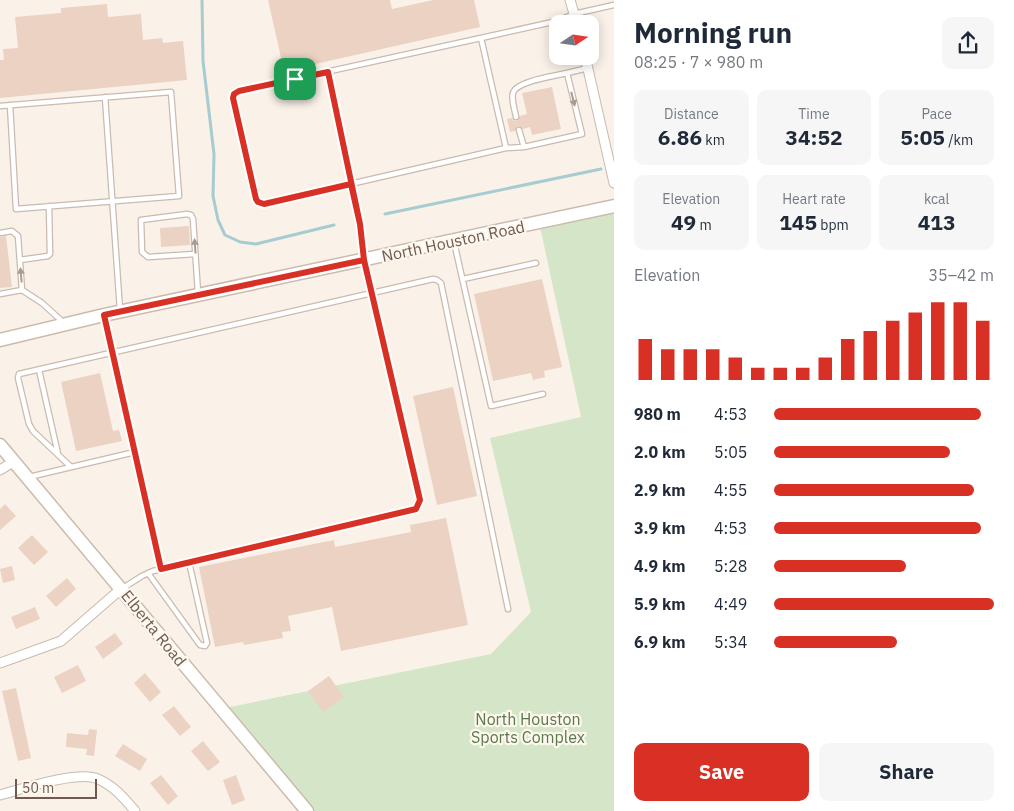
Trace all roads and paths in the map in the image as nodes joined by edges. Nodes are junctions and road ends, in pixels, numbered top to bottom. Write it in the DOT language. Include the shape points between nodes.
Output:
graph roads {
  1 [pos="570,0"];
  2 [pos="614,5"];
  3 [pos="574,14"];
  4 [pos="480,38"];
  5 [pos="587,65"];
  6 [pos="588,68"];
  7 [pos="328,72"];
  8 [pos="567,72"];
  9 [pos="105,97"];
  10 [pos="10,105"];
  11 [pos="0,106"];
  12 [pos="516,117"];
  13 [pos="519,130"];
  14 [pos="524,147"];
  15 [pos="506,148"];
  16 [pos="351,184"];
  17 [pos="614,184"];
  18 [pos="113,201"];
  19 [pos="49,206"];
  20 [pos="614,206"];
  21 [pos="0,233"];
  22 [pos="454,240"];
  23 [pos="195,254"];
  24 [pos="20,260"];
  25 [pos="364,260"];
  26 [pos="536,263"];
  27 [pos="463,279"];
  28 [pos="22,290"];
  29 [pos="0,294"];
  30 [pos="372,294"];
  31 [pos="198,295"];
  32 [pos="120,311"];
  33 [pos="104,315"];
  34 [pos="66,324"];
  35 [pos="0,340"];
  36 [pos="113,353"];
  37 [pos="39,370"];
  38 [pos="543,394"];
  39 [pos="0,445"];
  40 [pos="135,452"];
  41 [pos="58,454"];
  42 [pos="13,462"];
  43 [pos="71,467"];
  44 [pos="0,470"];
  45 [pos="28,477"];
  46 [pos="189,562"];
  47 [pos="161,569"];
  48 [pos="148,573"];
  49 [pos="122,588"];
  50 [pos="508,608"];
  51 [pos="0,663"];
  52 [pos="0,795"];
  53 [pos="135,811"];
  54 [pos="307,811"];
  1 -- 3 [label="street"];
  2 -- 3 [label="lane"];
  3 -- 4 [label="lane" via="557,21"];
  4 -- 7 [label="lane"];
  4 -- 15 [label="lane"];
  5 -- 6 [label="street"];
  6 -- 8 [label="lane"];
  6 -- 17 [label="street"];
  7 -- 16 [label="lane"];
  7 -- 16 [label="lane" via="239,91 233,98 258,202 264,204"];
  8 -- 12 [label="lane" via="520,85 513,92"];
  8 -- 14 [label="lane, one-way" via="582,134"];
  9 -- 10 [label="lane"];
  9 -- 18 [label="lane"];
  9 -- 18 [label="lane" via="171,92 179,196"];
  10 -- 11 [label="lane"];
  10 -- 19 [label="lane" via="16,209"];
  13 -- 14 [label="lane"];
  14 -- 15 [label="lane"];
  15 -- 16 [label="lane"];
  16 -- 25 [label="lane"];
  18 -- 19 [label="lane"];
  18 -- 32 [label="lane"];
  19 -- 24 [label="lane" via="50,254"];
  20 -- 22 [label="street, North Houston Road"];
  21 -- 24 [label="lane" via="15,232 18,236"];
  22 -- 25 [label="street, North Houston Road"];
  22 -- 27 [label="lane"];
  23 -- 23 [label="lane, one-way" via="191,215 141,220 142,252 148,257"];
  23 -- 31 [label="lane"];
  28 -- 24 [label="lane, one-way"];
  25 -- 30 [label="lane"];
  25 -- 31 [label="street, North Houston Road"];
  26 -- 27 [label="lane"];
  27 -- 38 [label="lane" via="491,406"];
  28 -- 29 [label="lane"];
  28 -- 34 [label="lane"];
  30 -- 36 [label="lane"];
  30 -- 46 [label="lane" via="420,500 416,509"];
  30 -- 50 [label="lane" via="433,279 441,283"];
  31 -- 32 [label="street, North Houston Road"];
  32 -- 33 [label="street, North Houston Road"];
  33 -- 34 [label="street, North Houston Road"];
  33 -- 36 [label="lane"];
  34 -- 35 [label="street, North Houston Road"];
  36 -- 37 [label="lane"];
  36 -- 40 [label="lane"];
  37 -- 41 [label="lane"];
  37 -- 41 [label="lane" via="19,374 18,378 29,424"];
  39 -- 42 [label="street, Elberta Road"];
  40 -- 43 [label="lane"];
  40 -- 47 [label="lane"];
  41 -- 43 [label="lane"];
  42 -- 44 [label="street"];
  42 -- 45 [label="street, Elberta Road"];
  43 -- 45 [label="lane"];
  45 -- 49 [label="street, Elberta Road"];
  46 -- 47 [label="lane"];
  46 -- 48 [label="lane" via="207,643 205,646 200,646"];
  47 -- 48 [label="lane"];
  48 -- 49 [label="lane"];
  49 -- 51 [label="street" via="61,641"];
  49 -- 54 [label="street, Elberta Road"];
  52 -- 53 [label="street" via="74,776 96,778 120,793"];
}
